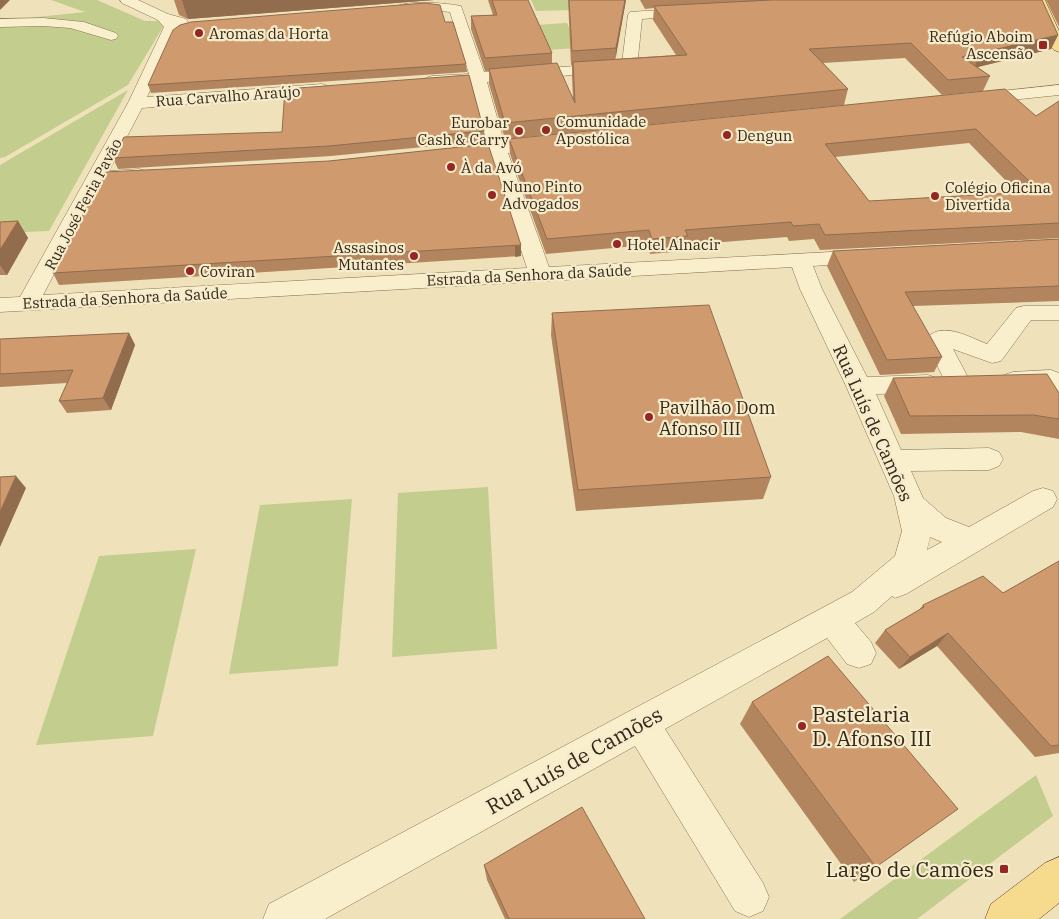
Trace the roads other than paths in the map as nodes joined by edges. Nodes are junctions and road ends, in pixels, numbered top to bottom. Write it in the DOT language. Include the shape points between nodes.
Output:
graph roads {
  1 [pos="127,0"];
  2 [pos="1038,0"];
  3 [pos="418,3"];
  4 [pos="451,5"];
  5 [pos="388,8"];
  6 [pos="702,12"];
  7 [pos="163,17"];
  8 [pos="0,23"];
  9 [pos="111,36"];
  10 [pos="167,37"];
  11 [pos="1059,46"];
  12 [pos="478,78"];
  13 [pos="418,82"];
  14 [pos="339,88"];
  15 [pos="1059,90"];
  16 [pos="951,101"];
  17 [pos="136,102"];
  18 [pos="566,141"];
  19 [pos="497,148"];
  20 [pos="438,154"];
  21 [pos="156,174"];
  22 [pos="97,177"];
  23 [pos="890,255"];
  24 [pos="800,260"];
  25 [pos="540,274"];
  26 [pos="27,304"];
  27 [pos="0,305"];
  28 [pos="1059,313"];
  29 [pos="974,382"];
  30 [pos="859,386"];
  31 [pos="1059,390"];
  32 [pos="989,459"];
  33 [pos="893,461"];
  34 [pos="1044,499"];
  35 [pos="910,504"];
  36 [pos="971,540"];
  37 [pos="863,602"];
  38 [pos="832,620"];
  39 [pos="859,653"];
  40 [pos="641,723"];
  41 [pos="1059,877"];
  42 [pos="749,898"];
  43 [pos="284,919"];
  44 [pos="1006,919"];
  1 -- 7 [label="street"];
  2 -- 11 [label="main road"];
  3 -- 4 [label="street"];
  3 -- 5 [label="street"];
  4 -- 12 [label="street"];
  6 -- 12 [label="street" via="635,15 629,67"];
  7 -- 10 [label="street" via="172,26"];
  7 -- 10 [label="street" via="193,24 178,28"];
  8 -- 9 [label="street" via="79,24"];
  10 -- 17 [label="street, Rua Carvalho Araújo"];
  12 -- 13 [label="street"];
  12 -- 19 [label="street"];
  14 -- 17 [label="street, Rua Carvalho Araújo"];
  15 -- 16 [label="street"];
  17 -- 22 [label="street, Rua José Feria Pavão"];
  18 -- 19 [label="street"];
  19 -- 20 [label="street"];
  19 -- 25 [label="street"];
  21 -- 22 [label="street"];
  22 -- 26 [label="street, Rua José Feria Pavão"];
  23 -- 24 [label="street, Estrada da Senhora da Saúde"];
  24 -- 25 [label="street, Estrada da Senhora da Saúde"];
  24 -- 30 [label="street, Rua Luís de Camões"];
  25 -- 26 [label="street, Estrada da Senhora da Saúde"];
  26 -- 27 [label="street, Estrada da Senhora da Saúde"];
  28 -- 29 [label="street" via="1024,313 992,355 946,337 937,341"];
  29 -- 30 [label="street"];
  29 -- 31 [label="street" via="1051,379"];
  30 -- 33 [label="street, Rua Luís de Camões"];
  32 -- 33 [label="street"];
  33 -- 35 [label="street, Rua Luís de Camões"];
  34 -- 36 [label="street, Rua Luís de Camões"];
  35 -- 36 [label="street" via="936,527"];
  35 -- 37 [label="street, Rua Luís de Camões" via="917,531 908,563"];
  36 -- 37 [label="street, Rua Luís de Camões"];
  37 -- 38 [label="street, Rua Luís de Camões"];
  38 -- 39 [label="street"];
  38 -- 40 [label="street, Rua Luís de Camões"];
  40 -- 42 [label="street"];
  40 -- 43 [label="street, Rua Luís de Camões"];
  41 -- 44 [label="main road"];
}
